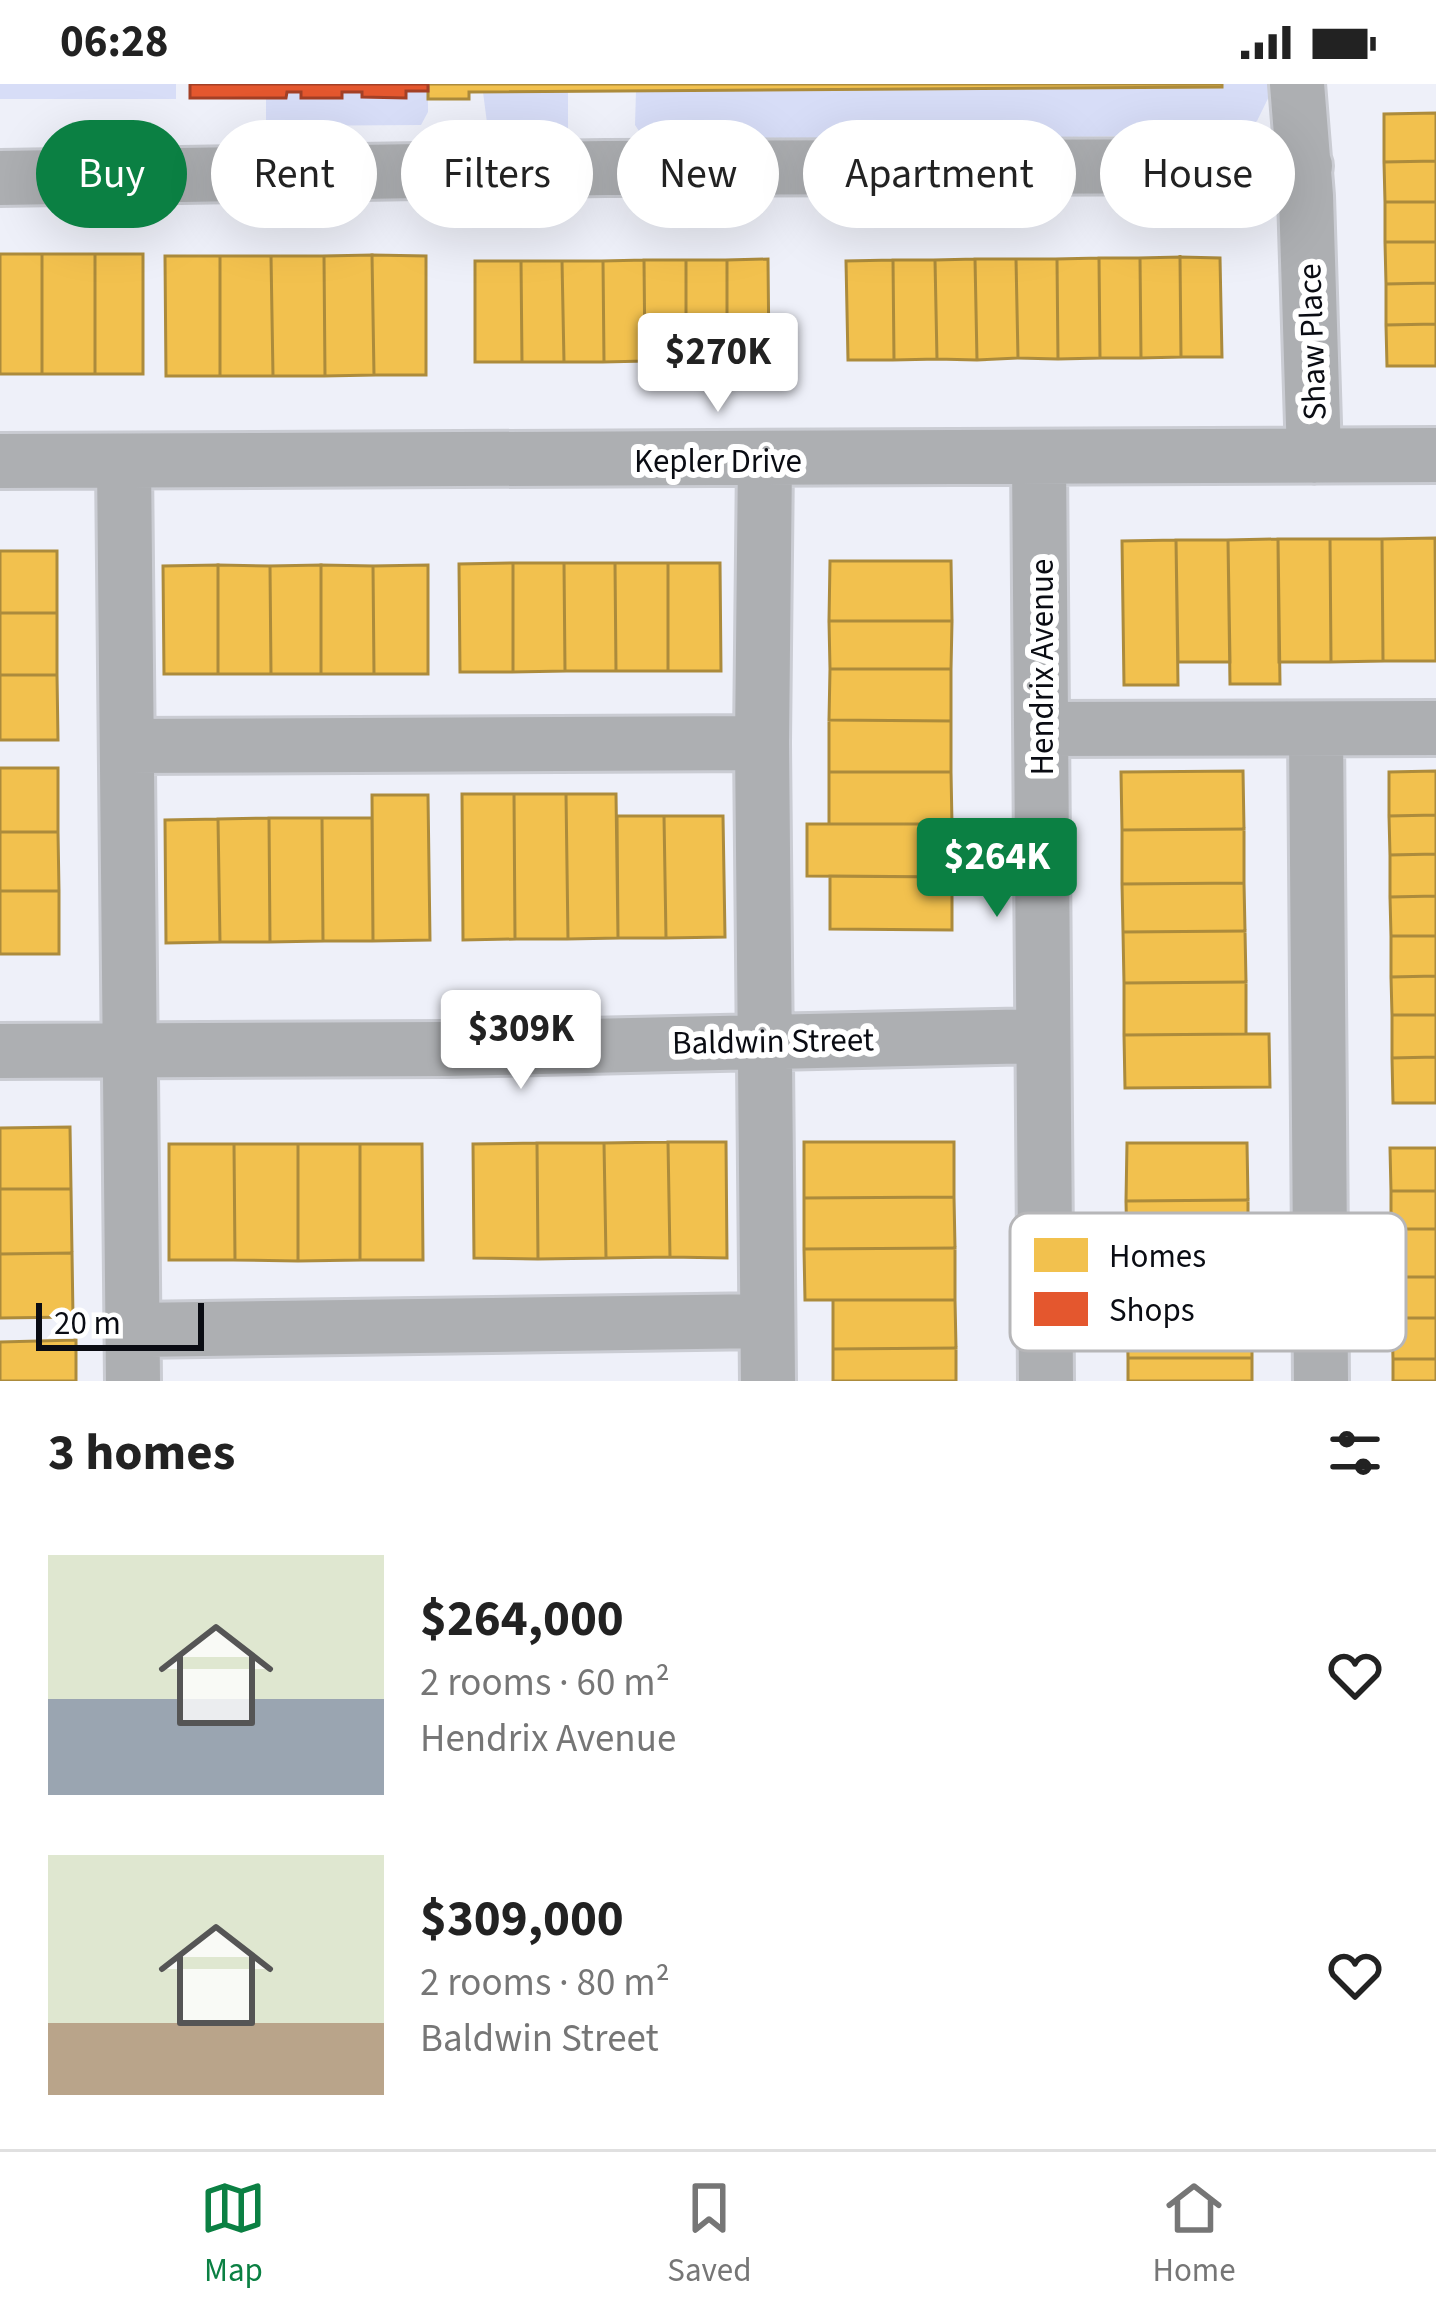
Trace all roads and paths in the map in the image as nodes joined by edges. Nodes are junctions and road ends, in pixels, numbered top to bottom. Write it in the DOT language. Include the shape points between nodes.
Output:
graph roads {
  1 [pos="1297,84"];
  2 [pos="1305,166"];
  3 [pos="0,178"];
  4 [pos="1436,455"];
  5 [pos="1314,456"];
  6 [pos="1039,458"];
  7 [pos="765,460"];
  8 [pos="0,461"];
  9 [pos="124,462"];
  10 [pos="1436,728"];
  11 [pos="1042,729"];
  12 [pos="1316,730"];
  13 [pos="762,742"];
  14 [pos="127,746"];
  15 [pos="1042,1036"];
  16 [pos="764,1040"];
  17 [pos="0,1051"];
  18 [pos="130,1053"];
  19 [pos="1044,1213"];
  20 [pos="1320,1213"];
  21 [pos="766,1321"];
  22 [pos="1046,1351"];
  23 [pos="1321,1351"];
  24 [pos="133,1355"];
  25 [pos="768,1381"];
  26 [pos="1046,1381"];
  27 [pos="1321,1381"];
  1 -- 2 [label="street, Shaw Place"];
  2 -- 3 [label="street"];
  2 -- 5 [label="street, Shaw Place"];
  4 -- 5 [label="street, Kepler Drive"];
  5 -- 6 [label="street, Kepler Drive"];
  6 -- 7 [label="street, Kepler Drive"];
  6 -- 11 [label="street, Hendrix Avenue"];
  7 -- 9 [label="street, Kepler Drive"];
  7 -- 13 [label="street"];
  8 -- 9 [label="street, Kepler Drive"];
  9 -- 14 [label="street"];
  10 -- 12 [label="street"];
  11 -- 12 [label="street"];
  11 -- 15 [label="street, Hendrix Avenue"];
  12 -- 20 [label="street"];
  13 -- 14 [label="street"];
  13 -- 16 [label="street"];
  14 -- 18 [label="street"];
  15 -- 16 [label="street, Baldwin Street"];
  15 -- 19 [label="street, Hendrix Avenue"];
  16 -- 18 [label="street, Baldwin Street"];
  16 -- 21 [label="street"];
  17 -- 18 [label="street, Baldwin Street"];
  18 -- 24 [label="street"];
  21 -- 24 [label="street"];
  21 -- 25 [label="street"];
  22 -- 26 [label="street, Hendrix Avenue"];
  23 -- 27 [label="street"];
}
